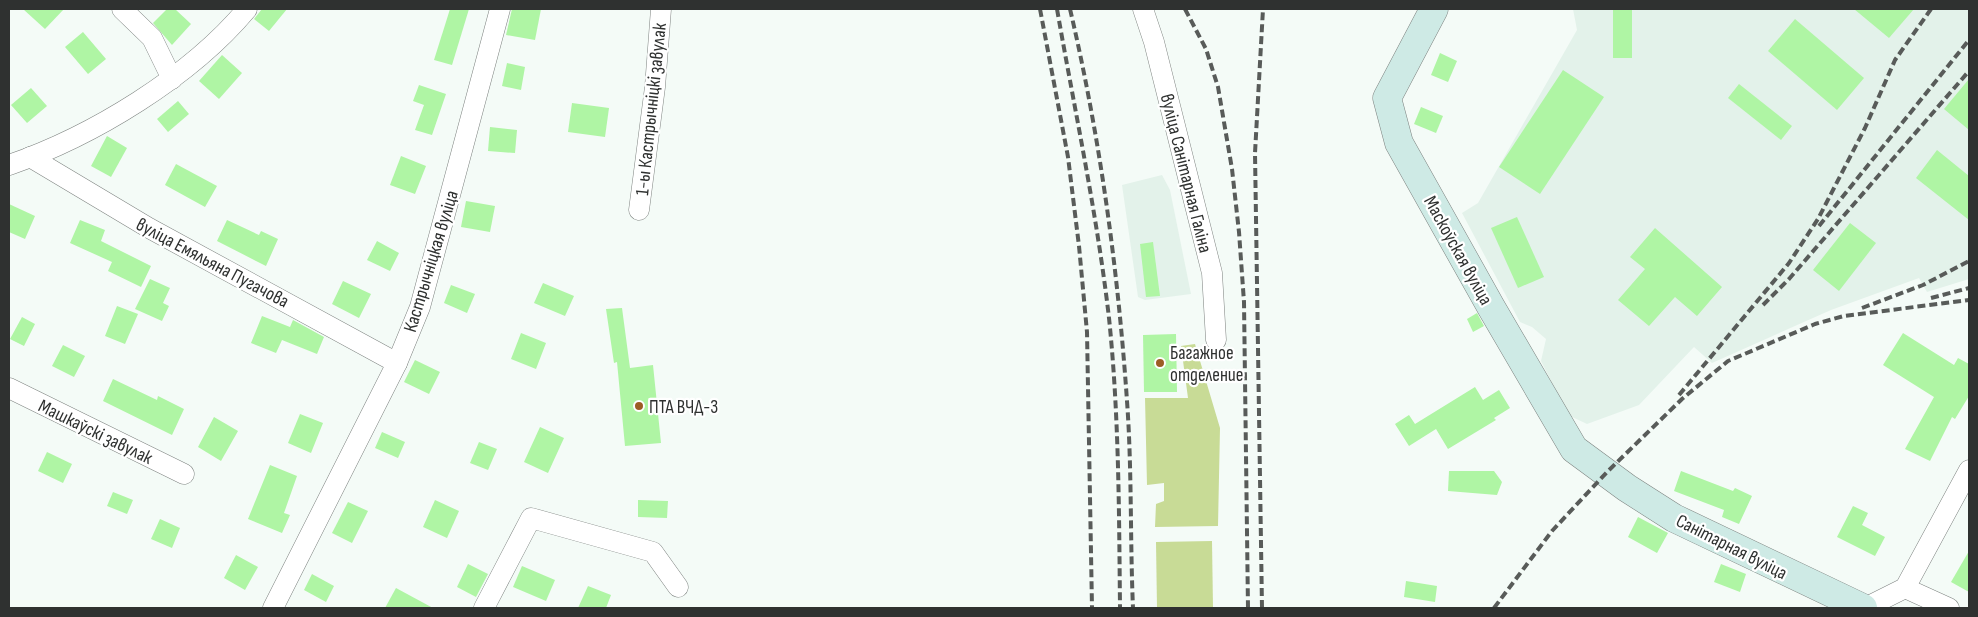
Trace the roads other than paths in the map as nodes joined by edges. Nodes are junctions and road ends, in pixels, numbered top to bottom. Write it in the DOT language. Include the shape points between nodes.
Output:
graph roads {
  1 [pos="122,9"];
  2 [pos="247,9"];
  3 [pos="500,9"];
  4 [pos="661,9"];
  5 [pos="1143,9"];
  6 [pos="1434,9"];
  7 [pos="172,80"];
  8 [pos="30,158"];
  9 [pos="9,165"];
  10 [pos="639,210"];
  11 [pos="1216,340"];
  12 [pos="397,364"];
  13 [pos="9,388"];
  14 [pos="1969,470"];
  15 [pos="1607,472"];
  16 [pos="184,474"];
  17 [pos="678,587"];
  18 [pos="1905,588"];
  19 [pos="273,608"];
  20 [pos="484,608"];
  21 [pos="1864,608"];
  22 [pos="1949,608"];
  1 -- 7 [label="street" via="152,38"];
  2 -- 7 [label="street" via="233,26"];
  3 -- 12 [label="street, Кастрычніцкая вуліца" via="420,307"];
  4 -- 10 [label="street, 1-ы Кастрычніцкі завулак" via="656,87"];
  5 -- 11 [label="street, вуліца Санітарная Галіна" via="1212,273"];
  6 -- 15 [label="street, Маскоўская вуліца" via="1387,98 1399,143 1574,449"];
  7 -- 8 [label="street" via="96,126"];
  8 -- 9 [label="street"];
  8 -- 12 [label="street, вуліца Емяльяна Пугачова" via="149,228"];
  12 -- 19 [label="street, Кастрычніцкая вуліца"];
  13 -- 16 [label="street, Машкаўскі завулак"];
  14 -- 18 [label="street"];
  15 -- 21 [label="street, Санітарная вуліца" via="1674,518"];
  17 -- 20 [label="street" via="653,552 531,518"];
  18 -- 21 [label="street"];
  18 -- 22 [label="street"];
}
